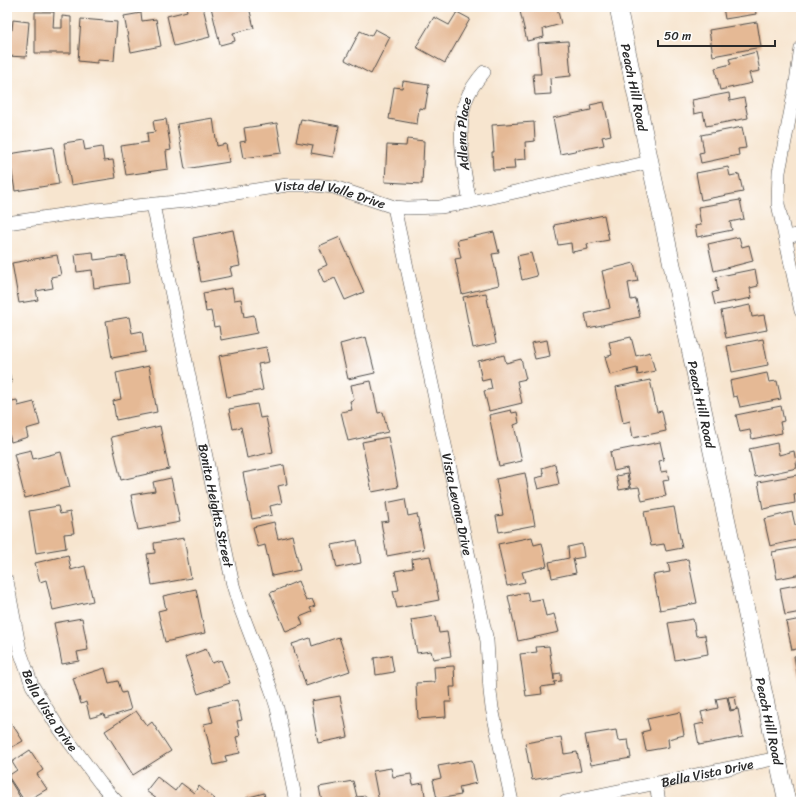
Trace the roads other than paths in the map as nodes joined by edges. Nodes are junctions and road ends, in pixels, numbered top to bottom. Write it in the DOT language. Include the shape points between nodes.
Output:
graph roads {
  1 [pos="618,7"];
  2 [pos="801,48"];
  3 [pos="484,72"];
  4 [pos="650,162"];
  5 [pos="470,202"];
  6 [pos="153,205"];
  7 [pos="394,207"];
  8 [pos="7,223"];
  9 [pos="801,234"];
  10 [pos="786,237"];
  11 [pos="801,311"];
  12 [pos="7,581"];
  13 [pos="778,758"];
  14 [pos="656,784"];
  15 [pos="117,802"];
  16 [pos="296,802"];
  17 [pos="512,802"];
  18 [pos="565,802"];
  19 [pos="659,802"];
  20 [pos="787,802"];
  1 -- 4 [label="street, Peach Hill Road"];
  2 -- 10 [label="street" via="779,172 778,204"];
  3 -- 5 [label="street, Adlena Place" via="466,101 462,121 464,177"];
  4 -- 5 [label="street, Vista del Valle Drive"];
  4 -- 13 [label="street, Peach Hill Road"];
  5 -- 7 [label="street, Vista del Valle Drive" via="440,207"];
  6 -- 7 [label="street, Vista del Valle Drive" via="287,185 314,185 334,187"];
  6 -- 8 [label="street, Vista del Valle Drive" via="96,210"];
  6 -- 16 [label="street, Bonita Heights Street" via="233,585 277,708"];
  7 -- 17 [label="street, Vista Levana Drive" via="487,641 491,702"];
  9 -- 10 [label="street"];
  10 -- 11 [label="street"];
  12 -- 15 [label="street, Bella Vista Drive" via="20,651 32,685 56,724"];
  13 -- 14 [label="street, Bella Vista Drive"];
  13 -- 20 [label="street, Peach Hill Road"];
  14 -- 18 [label="street, Bella Vista Drive"];
  14 -- 19 [label="street"];
}
